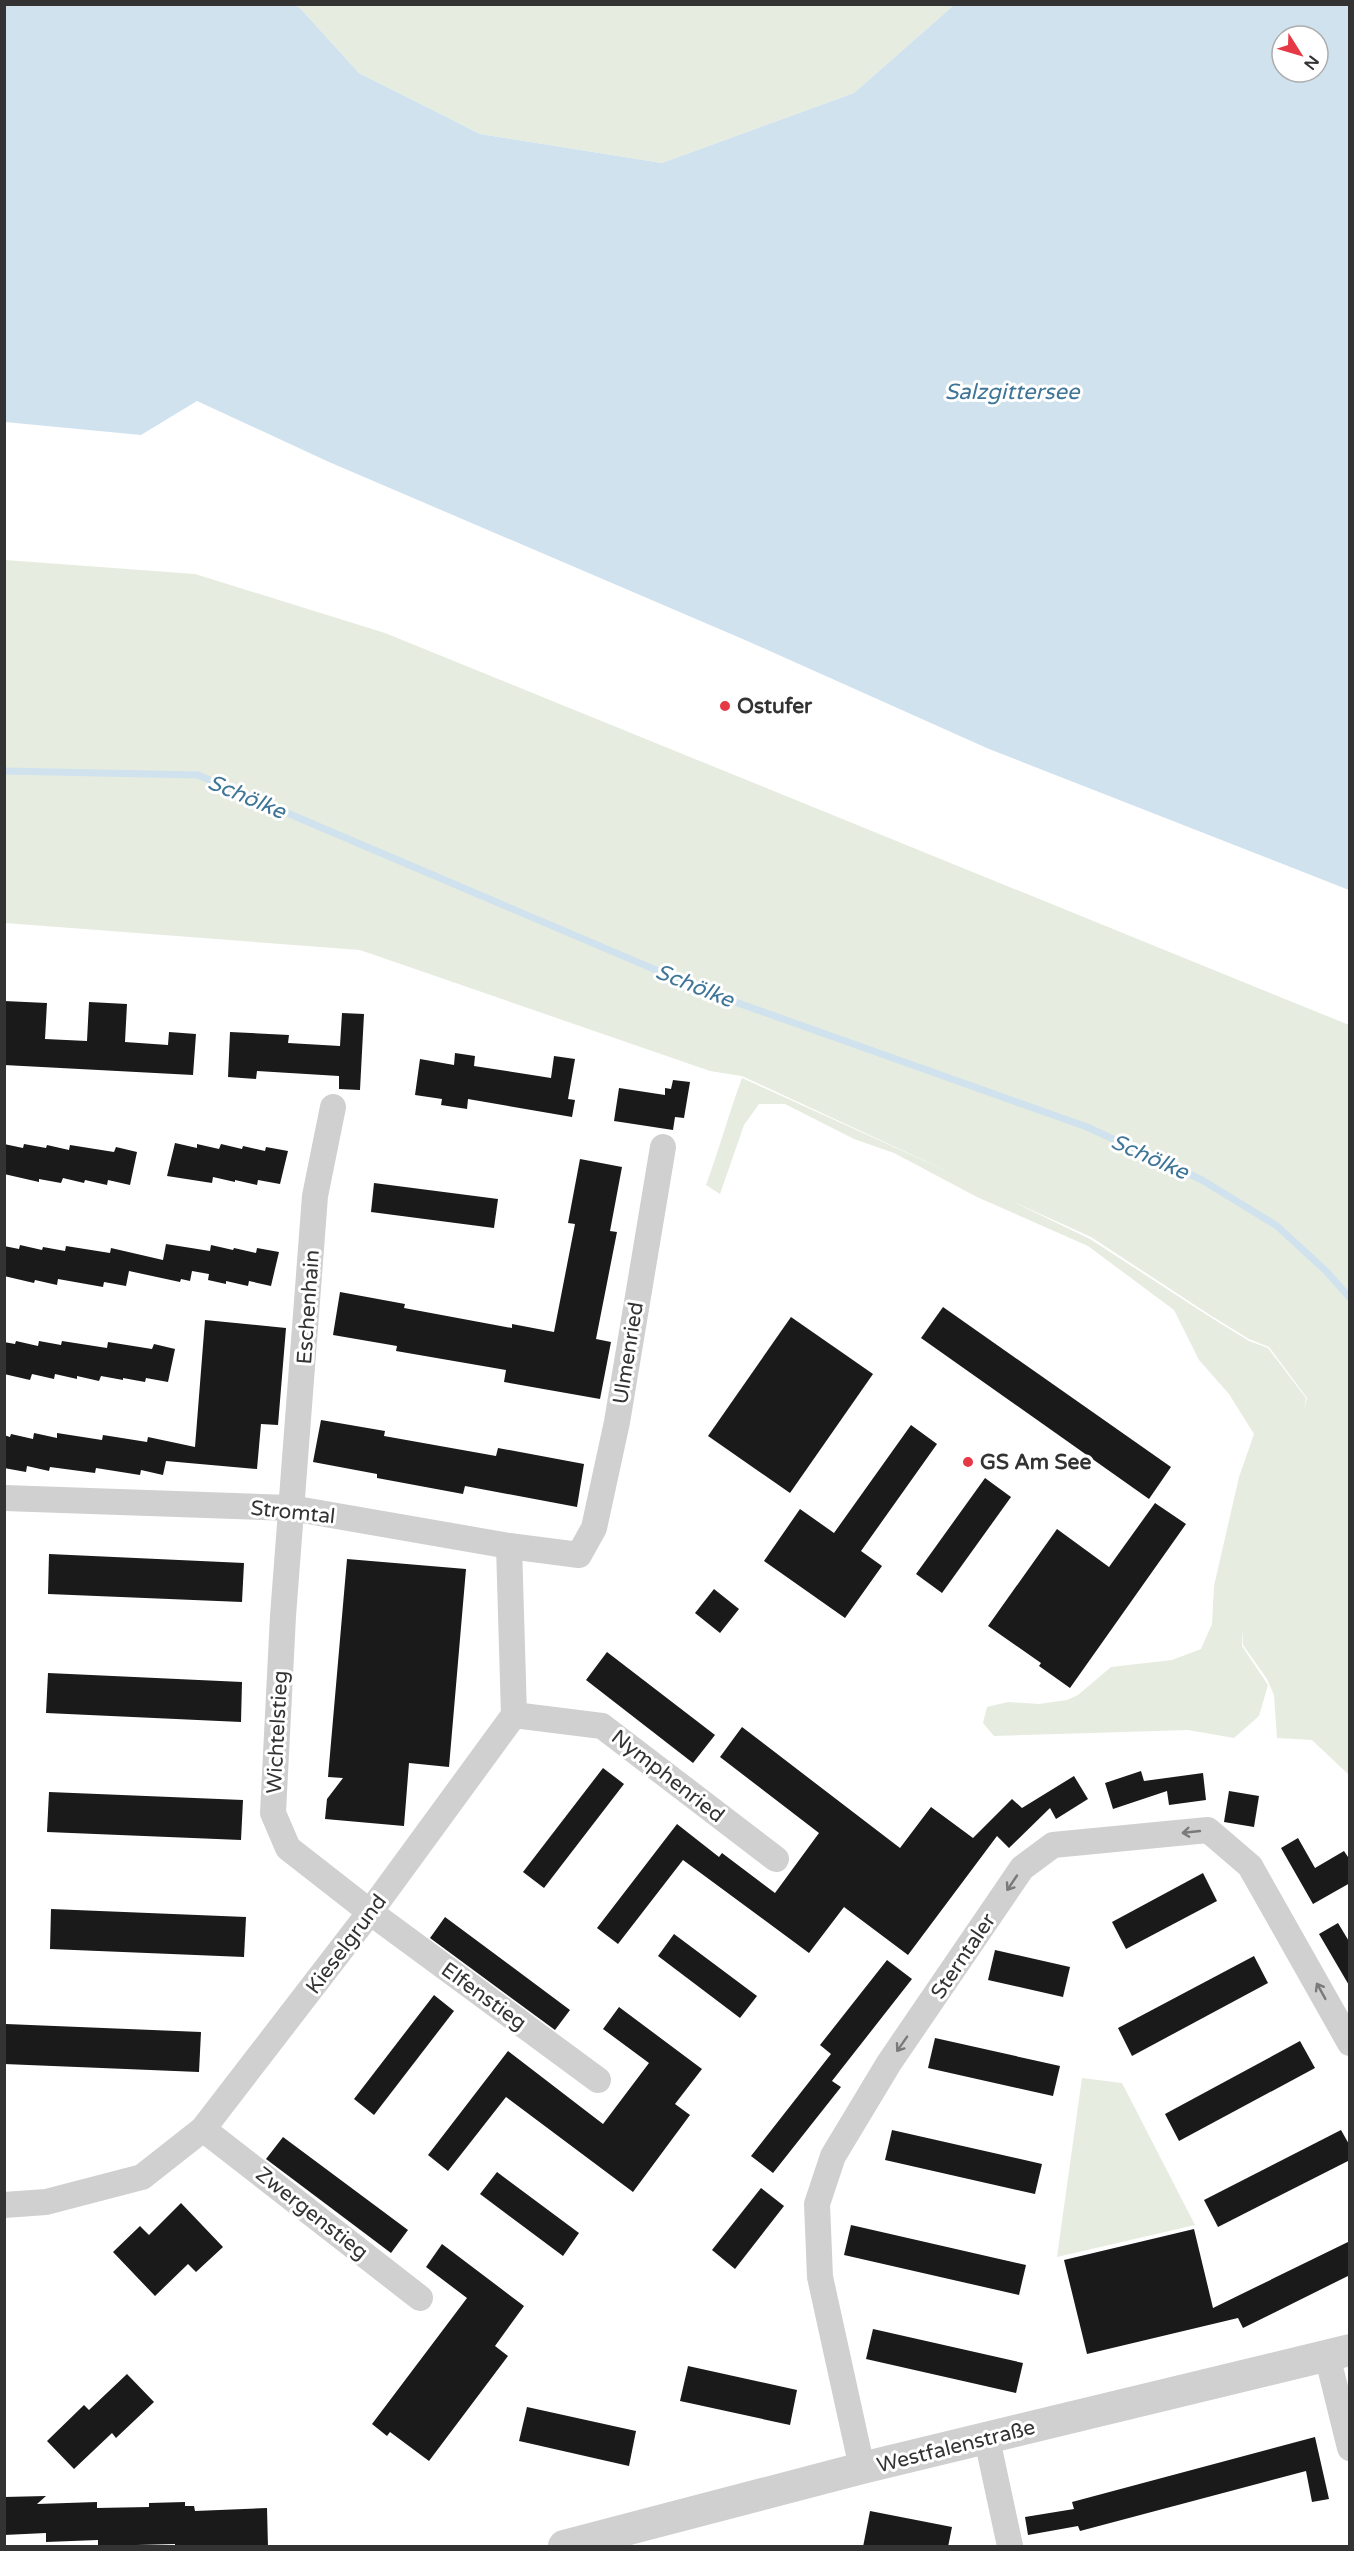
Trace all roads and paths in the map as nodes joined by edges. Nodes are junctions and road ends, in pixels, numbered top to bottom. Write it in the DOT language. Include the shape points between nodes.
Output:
graph roads {
  1 [pos="333,1107"];
  2 [pos="663,1147"];
  3 [pos="4,1498"];
  4 [pos="291,1508"];
  5 [pos="508,1546"];
  6 [pos="579,1555"];
  7 [pos="514,1715"];
  8 [pos="776,1859"];
  9 [pos="370,1912"];
  10 [pos="1350,2043"];
  11 [pos="598,2080"];
  12 [pos="203,2129"];
  13 [pos="4,2205"];
  14 [pos="420,2298"];
  15 [pos="1338,2353"];
  16 [pos="987,2439"];
  17 [pos="1350,2448"];
  18 [pos="862,2468"];
  19 [pos="564,2547"];
  20 [pos="1010,2547"];
  1 -- 4 [label="street, Eschenhain" via="315,1196"];
  2 -- 6 [label="street, Ulmenried" via="617,1422 594,1528"];
  3 -- 4 [label="street, Stromtal"];
  4 -- 5 [label="street, Stromtal"];
  4 -- 9 [label="street, Wichtelstieg" via="273,1813 288,1848"];
  5 -- 6 [label="street, Stromtal"];
  5 -- 7 [label="street"];
  7 -- 8 [label="street, Nymphenried" via="602,1726"];
  7 -- 9 [label="street, Kieselgrund"];
  9 -- 11 [label="street, Elfenstieg"];
  9 -- 12 [label="street, Kieselgrund"];
  10 -- 18 [label="street, Sterntaler, one-way" via="1250,1866 1208,1830 1053,1845 1022,1868 889,2063 833,2156 818,2204 820,2277"];
  12 -- 13 [label="street, Kieselgrund" via="142,2177 46,2202"];
  12 -- 14 [label="street, Zwergenstieg"];
  15 -- 16 [label="street, Westfalenstraße"];
  15 -- 17 [label="street"];
  16 -- 18 [label="street, Westfalenstraße"];
  16 -- 20 [label="street"];
  18 -- 19 [label="street, Westfalenstraße"];
}
